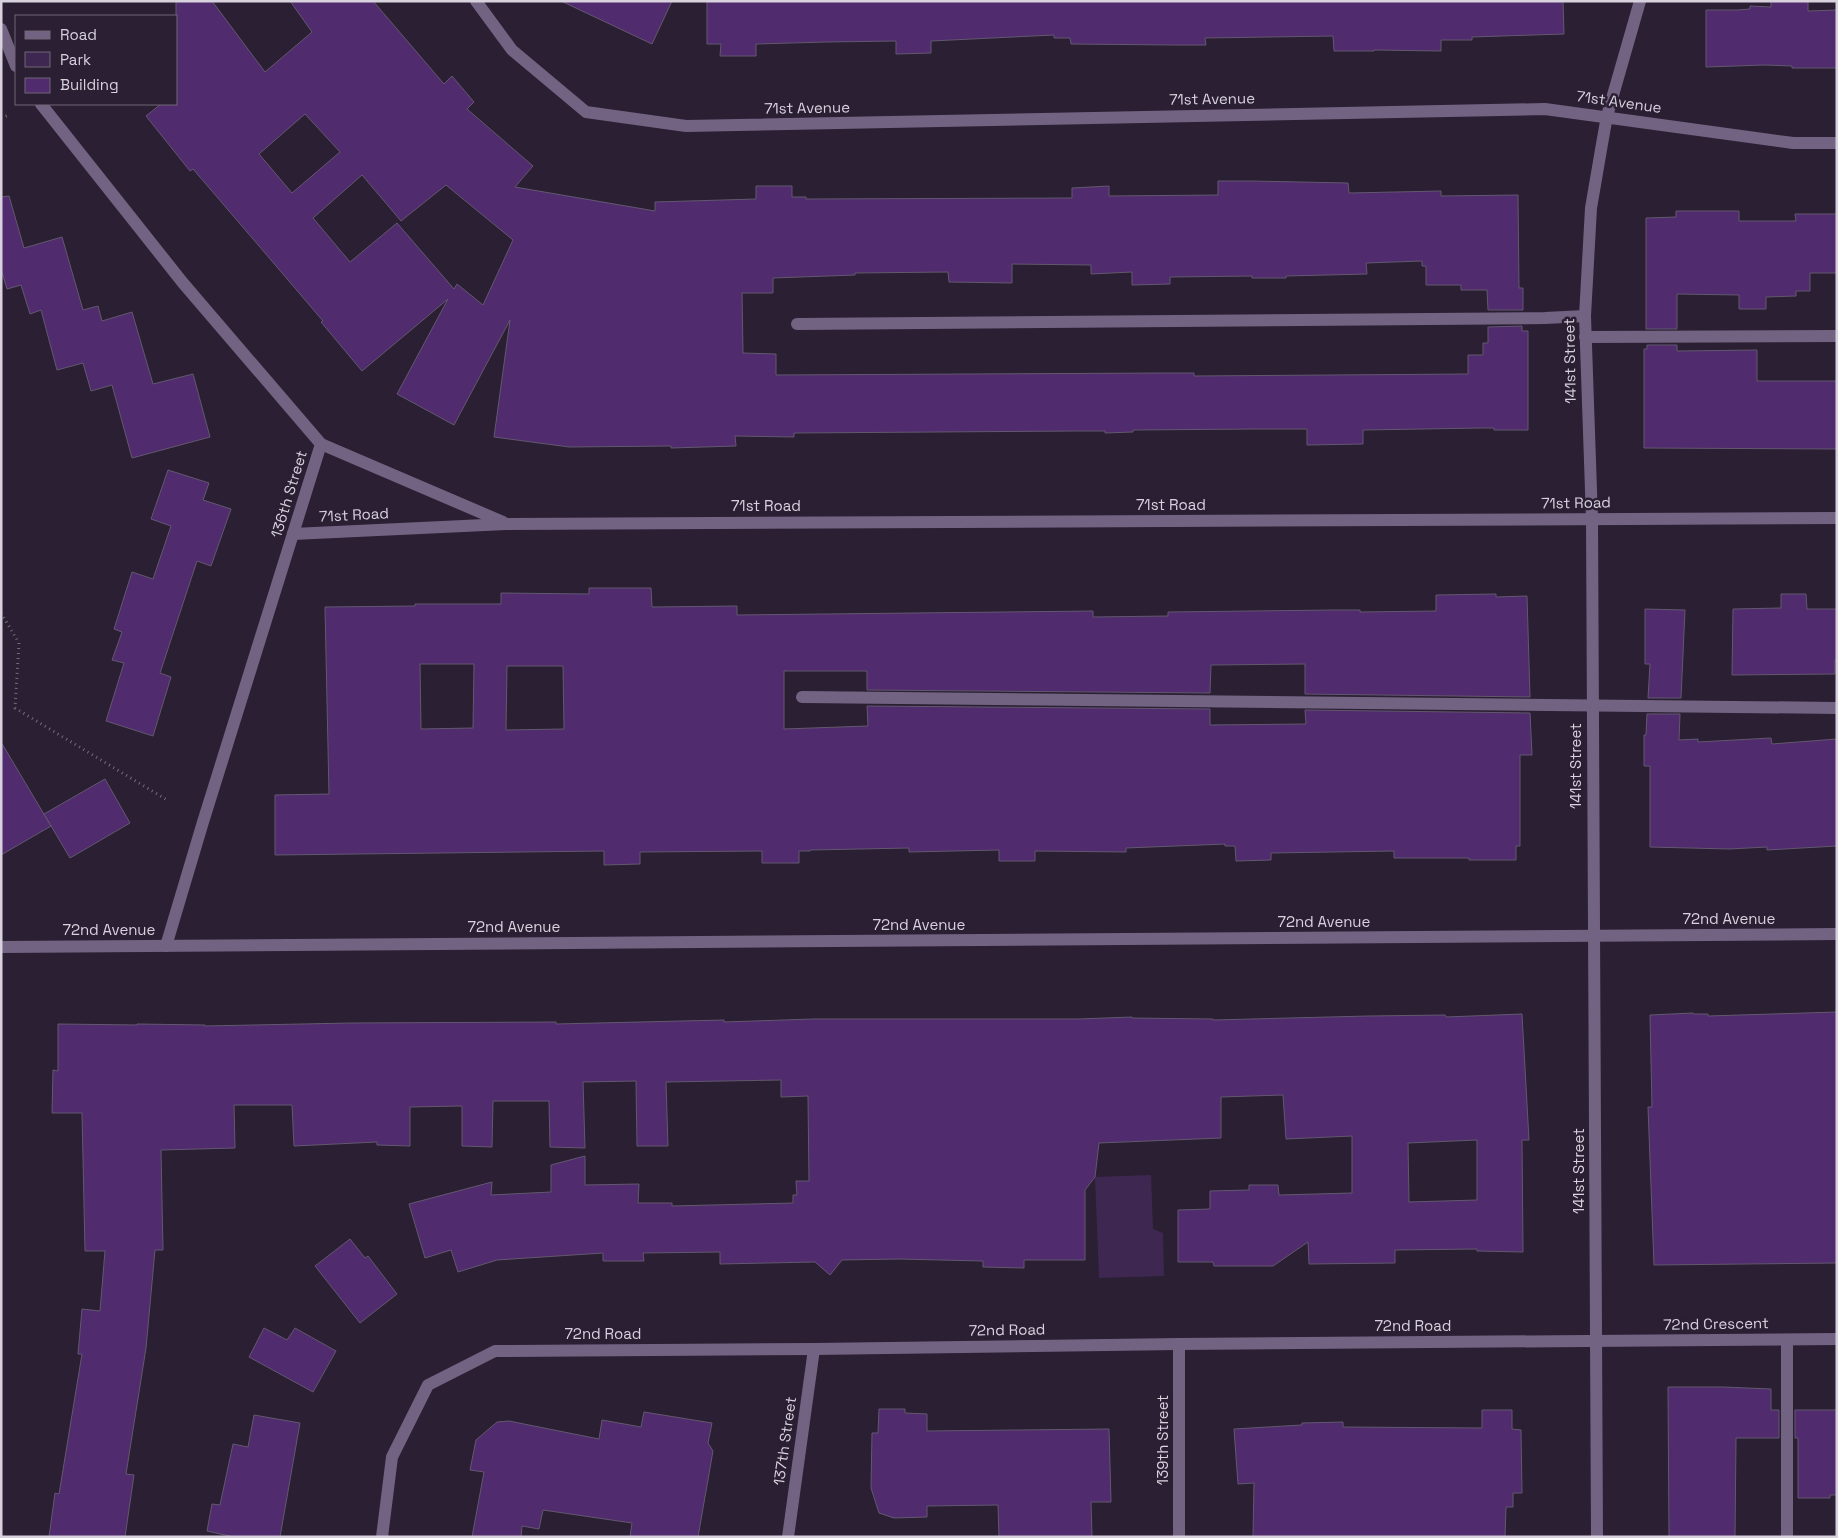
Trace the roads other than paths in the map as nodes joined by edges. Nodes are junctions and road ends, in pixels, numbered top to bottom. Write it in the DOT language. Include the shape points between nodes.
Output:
graph roads {
  1 [pos="476,1"];
  2 [pos="1640,1"];
  3 [pos="1,29"];
  4 [pos="15,64"];
  5 [pos="42,105"];
  6 [pos="1607,116"];
  7 [pos="1837,143"];
  8 [pos="1585,316"];
  9 [pos="798,324"];
  10 [pos="1837,336"];
  11 [pos="1585,337"];
  12 [pos="321,444"];
  13 [pos="1837,518"];
  14 [pos="1592,519"];
  15 [pos="506,524"];
  16 [pos="293,534"];
  17 [pos="802,697"];
  18 [pos="1592,706"];
  19 [pos="1837,708"];
  20 [pos="1837,934"];
  21 [pos="1593,936"];
  22 [pos="166,946"];
  23 [pos="1,947"];
  24 [pos="1837,1339"];
  25 [pos="1787,1340"];
  26 [pos="1596,1342"];
  27 [pos="1179,1344"];
  28 [pos="814,1349"];
  29 [pos="382,1537"];
  30 [pos="788,1537"];
  31 [pos="1179,1537"];
  32 [pos="1597,1537"];
  33 [pos="1787,1537"];
  1 -- 6 [label="street, 71st Avenue" via="512,50 586,112 686,126 1545,109"];
  2 -- 6 [label="street, 141st Street"];
  3 -- 4 [label="street"];
  5 -- 12 [label="street, 136th Street" via="183,283"];
  6 -- 7 [label="street, 71st Avenue" via="1793,143"];
  6 -- 8 [label="street, 141st Street" via="1591,208"];
  8 -- 9 [label="street"];
  8 -- 11 [label="street, 141st Street"];
  10 -- 11 [label="street"];
  11 -- 14 [label="street, 141st Street"];
  12 -- 15 [label="street, 71st Road"];
  12 -- 16 [label="street, 136th Street"];
  13 -- 14 [label="street, 71st Road"];
  14 -- 15 [label="street, 71st Road"];
  14 -- 18 [label="street, 141st Street"];
  15 -- 16 [label="street, 71st Road"];
  16 -- 22 [label="street, 136th Street"];
  17 -- 18 [label="street"];
  18 -- 19 [label="street"];
  18 -- 21 [label="street, 141st Street"];
  20 -- 21 [label="street, 72nd Avenue"];
  21 -- 22 [label="street, 72nd Avenue"];
  21 -- 26 [label="street, 141st Street"];
  22 -- 23 [label="street, 72nd Avenue"];
  24 -- 25 [label="street, 72nd Crescent"];
  25 -- 26 [label="street, 72nd Crescent"];
  25 -- 33 [label="street"];
  26 -- 27 [label="street, 72nd Road"];
  26 -- 32 [label="street, 141st Street"];
  27 -- 28 [label="street, 72nd Road"];
  27 -- 31 [label="street, 139th Street"];
  28 -- 29 [label="street, 72nd Road" via="495,1351 428,1385 392,1457"];
  28 -- 30 [label="street, 137th Street"];
}
